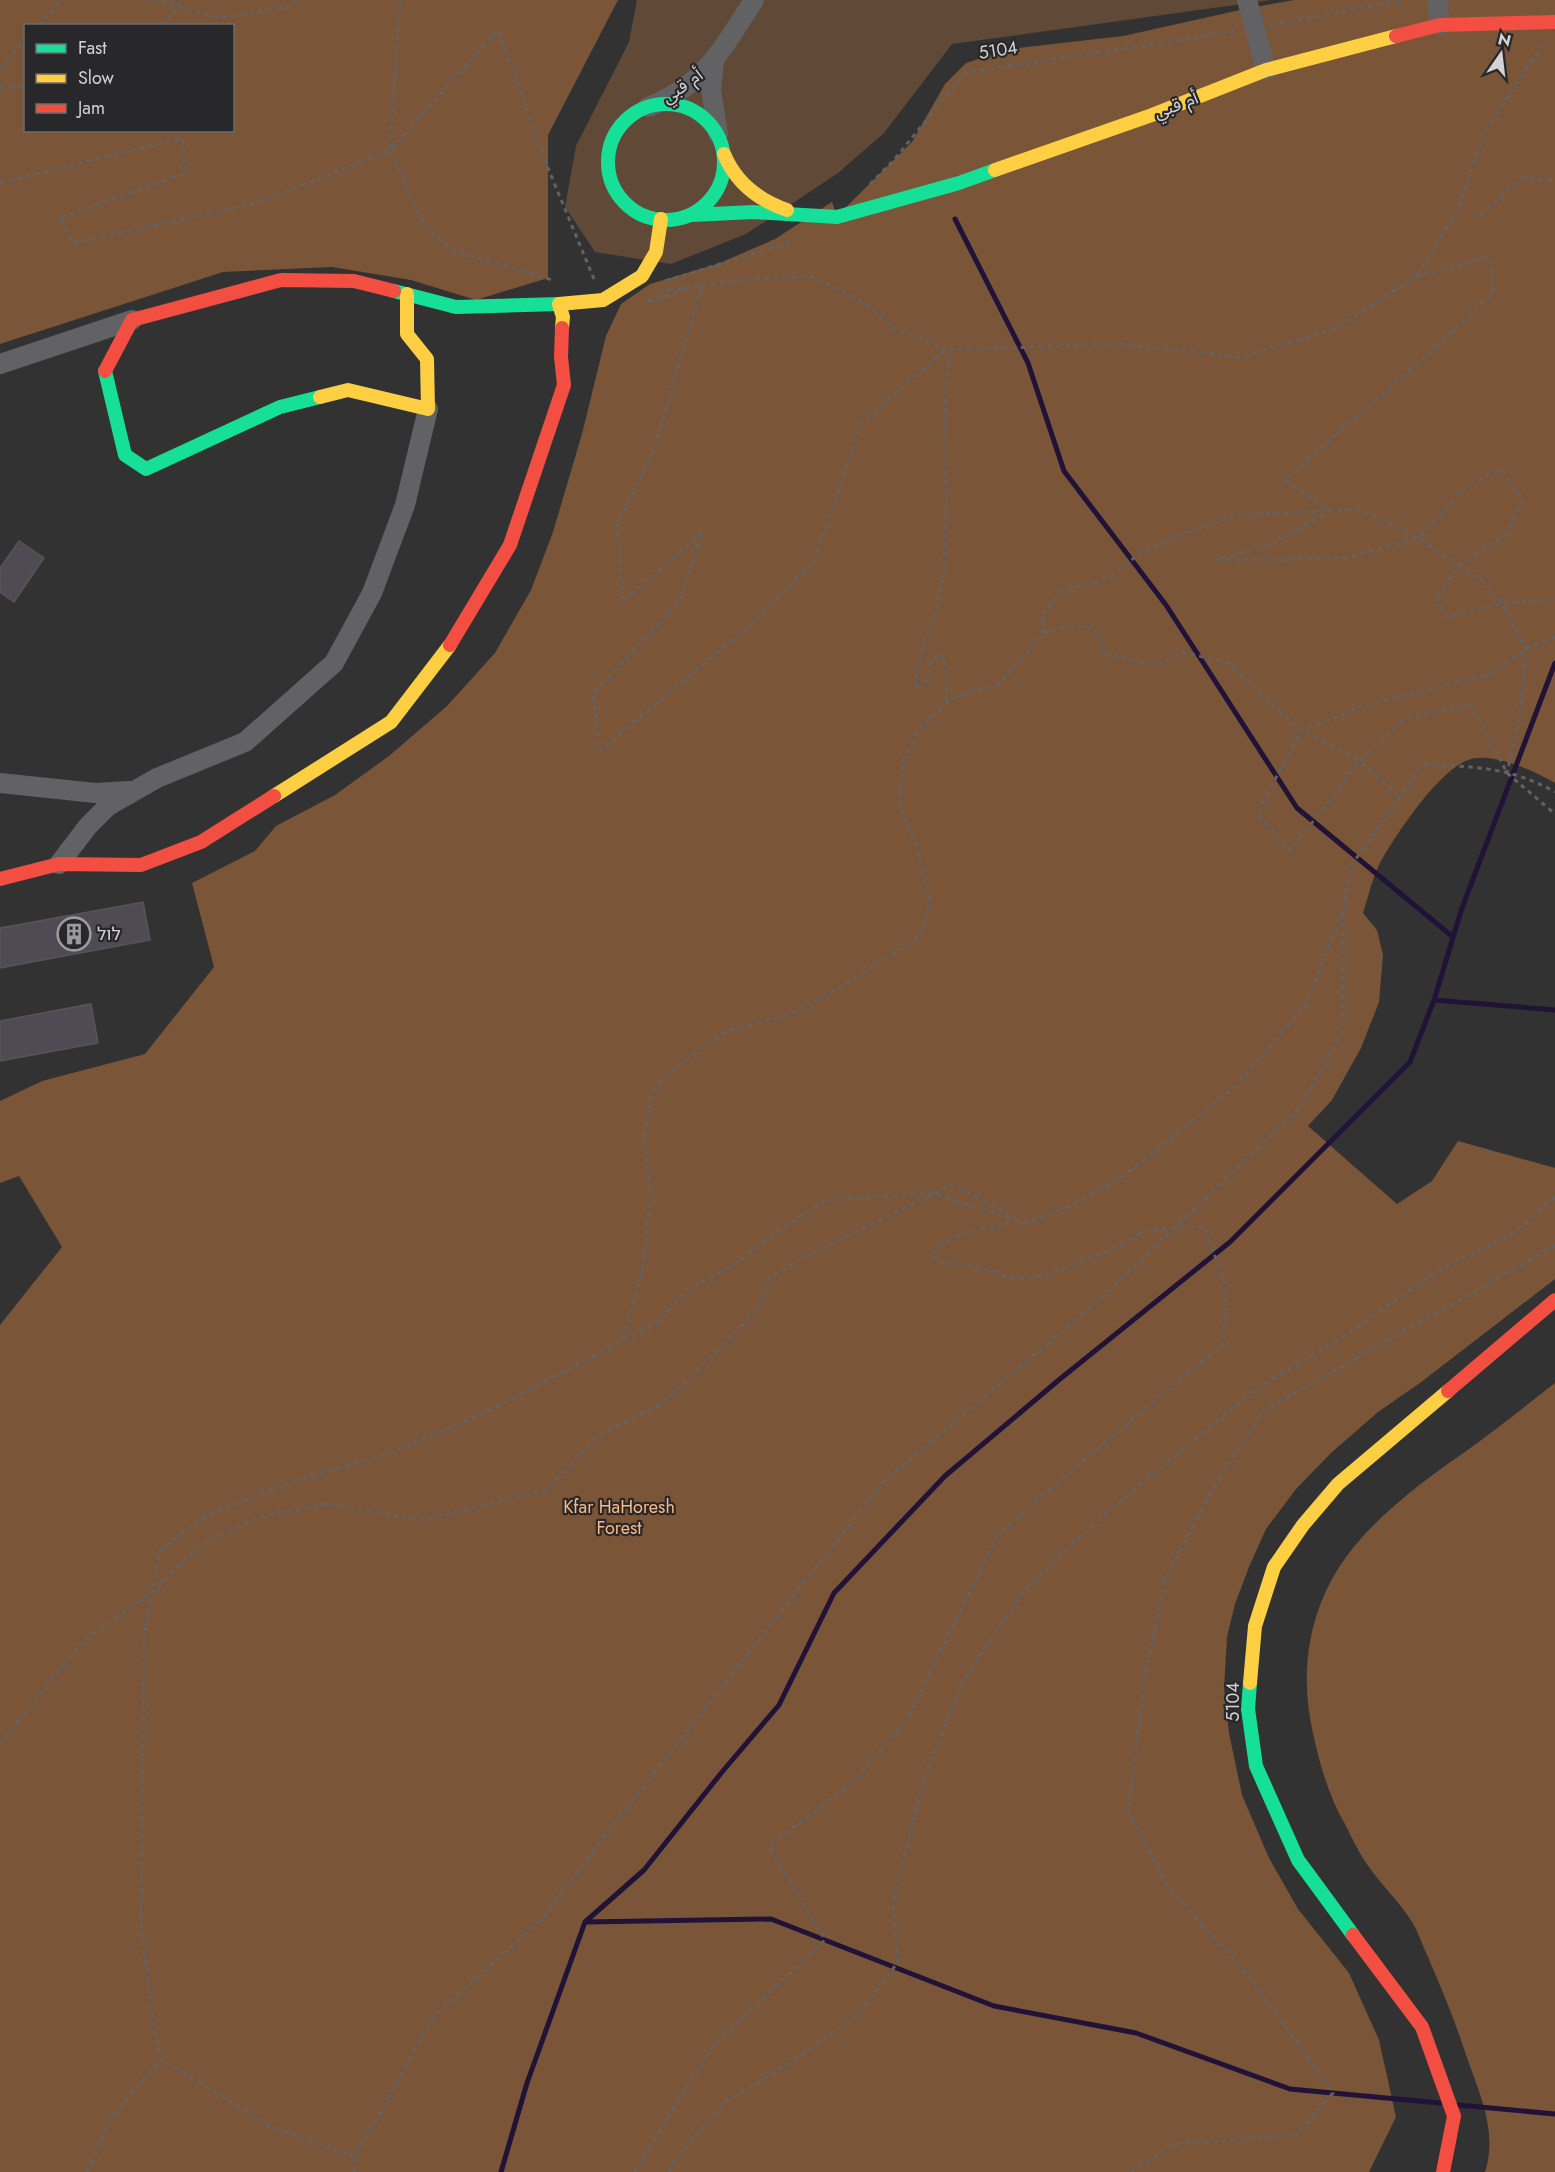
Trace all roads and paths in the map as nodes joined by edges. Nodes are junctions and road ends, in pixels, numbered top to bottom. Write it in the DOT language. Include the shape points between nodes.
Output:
graph roads {
  1 [pos="61,0"];
  2 [pos="153,0"];
  3 [pos="182,0"];
  4 [pos="297,0"];
  5 [pos="400,0"];
  6 [pos="754,0"];
  7 [pos="1247,0"];
  8 [pos="1401,0"];
  9 [pos="1437,0"];
  10 [pos="178,7"];
  11 [pos="1555,22"];
  12 [pos="40,24"];
  13 [pos="163,24"];
  14 [pos="1440,25"];
  15 [pos="1254,29"];
  16 [pos="1550,36"];
  17 [pos="24,41"];
  18 [pos="714,62"];
  19 [pos="0,67"];
  20 [pos="1266,70"];
  21 [pos="24,85"];
  22 [pos="0,88"];
  23 [pos="648,107"];
  24 [pos="718,134"];
  25 [pos="390,151"];
  26 [pos="724,154"];
  27 [pos="1555,181"];
  28 [pos="0,183"];
  29 [pos="869,185"];
  30 [pos="803,214"];
  31 [pos="692,215"];
  32 [pos="1480,215"];
  33 [pos="661,219"];
  34 [pos="800,236"];
  35 [pos="1416,277"];
  36 [pos="559,282"];
  37 [pos="659,283"];
  38 [pos="702,285"];
  39 [pos="658,291"];
  40 [pos="407,294"];
  41 [pos="603,300"];
  42 [pos="639,300"];
  43 [pos="559,304"];
  44 [pos="132,320"];
  45 [pos="945,350"];
  46 [pos="0,364"];
  47 [pos="428,409"];
  48 [pos="1331,510"];
  49 [pos="1418,538"];
  50 [pos="1460,566"];
  51 [pos="1555,600"];
  52 [pos="1502,603"];
  53 [pos="1043,633"];
  54 [pos="1555,637"];
  55 [pos="1526,649"];
  56 [pos="947,702"];
  57 [pos="1301,731"];
  58 [pos="1360,761"];
  59 [pos="1507,772"];
  60 [pos="0,783"];
  61 [pos="135,791"];
  62 [pos="1555,792"];
  63 [pos="1400,798"];
  64 [pos="1555,814"];
  65 [pos="59,864"];
  66 [pos="0,879"];
  67 [pos="1344,908"];
  68 [pos="929,1195"];
  69 [pos="1555,1197"];
  70 [pos="1009,1218"];
  71 [pos="1176,1227"];
  72 [pos="1555,1300"];
  73 [pos="622,1340"];
  74 [pos="153,1592"];
  75 [pos="0,1744"];
  76 [pos="161,2059"];
  77 [pos="355,2157"];
  78 [pos="87,2172"];
  79 [pos="354,2172"];
  80 [pos="634,2172"];
  81 [pos="669,2172"];
  82 [pos="1443,2172"];
  1 -- 12 [label="path"];
  2 -- 10 [label="path"];
  3 -- 10 [label="path"];
  4 -- 10 [label="path" via="288,7 220,18"];
  5 -- 25 [label="path"];
  6 -- 18 [label="street, أم قبي"];
  7 -- 15 [label="street"];
  8 -- 15 [label="path, 5104"];
  9 -- 14 [label="street"];
  10 -- 13 [label="path"];
  11 -- 14 [label="street, أم قبي"];
  14 -- 20 [label="street, أم قبي"];
  15 -- 20 [label="street"];
  15 -- 29 [label="path, 5104" via="965,73"];
  16 -- 35 [label="path" via="1485,130 1457,211"];
  17 -- 19 [label="path"];
  18 -- 23 [label="street, أم قبي" via="671,98"];
  18 -- 24 [label="street, أم قبي" via="711,90"];
  20 -- 30 [label="street, أم قبي" via="959,183 837,217"];
  21 -- 22 [label="path"];
  23 -- 24 [label="street" via="668,104 688,108 705,118"];
  23 -- 33 [label="street" via="622,124 612,142 608,162 610,178 619,196 634,210"];
  24 -- 26 [label="street"];
  25 -- 28 [label="path" via="256,203 74,243 59,218 186,173 182,138"];
  25 -- 36 [label="path" via="424,225 452,250"];
  25 -- 41 [label="path" via="498,29 548,168"];
  26 -- 30 [label="street, أم قبي" via="735,176 750,191 772,205"];
  26 -- 31 [label="street" via="720,186 709,203"];
  27 -- 32 [label="path" via="1522,178"];
  30 -- 31 [label="street, أم قبي"];
  31 -- 33 [label="street"];
  33 -- 41 [label="street" via="656,252 642,276"];
  34 -- 37 [label="path" via="782,246"];
  35 -- 45 [label="path" via="1335,329 1242,357 1121,344"];
  35 -- 48 [label="path" via="1490,257 1493,293 1284,480"];
  38 -- 39 [label="path"];
  38 -- 42 [label="path" via="650,301"];
  38 -- 45 [label="path" via="811,276 865,303 895,330"];
  38 -- 45 [label="path" via="653,453 617,526 623,602 703,532 680,601 592,694 600,752 752,623 814,562 861,424"];
  40 -- 43 [label="street" via="456,307"];
  40 -- 44 [label="street" via="354,281 281,280"];
  40 -- 47 [label="street" via="407,334 427,359"];
  41 -- 43 [label="street"];
  43 -- 65 [label="street" via="564,385 510,546 450,646 391,722 201,842 141,865"];
  44 -- 46 [label="street"];
  44 -- 47 [label="street" via="105,369 125,456 146,470 280,407 348,390"];
  45 -- 56 [label="path" via="950,357 946,389 944,573 915,689 927,681 930,663 941,653 947,666"];
  47 -- 61 [label="street" via="405,504 372,593 334,663 245,742"];
  48 -- 49 [label="path" via="1360,509"];
  48 -- 49 [label="path" via="1273,544 1217,560 1346,558"];
  48 -- 53 [label="path" via="1231,516 1141,552 1111,577 1062,591 1043,615"];
  49 -- 50 [label="path"];
  49 -- 50 [label="path" via="1467,486 1501,469 1523,500 1506,534"];
  50 -- 52 [label="path" via="1483,581"];
  50 -- 52 [label="path" via="1435,597 1447,617"];
  51 -- 52 [label="path"];
  52 -- 55 [label="path"];
  53 -- 56 [label="path" via="996,686 970,691"];
  53 -- 57 [label="path" via="1073,626 1094,628 1102,640 1103,654 1154,665 1183,652 1228,663"];
  54 -- 55 [label="path"];
  55 -- 57 [label="path" via="1492,673 1366,705"];
  55 -- 59 [label="path" via="1520,715"];
  56 -- 73 [label="path" via="918,730 903,763 899,804 930,900 920,937 788,1015 728,1031 662,1080 651,1097 644,1137 651,1195 642,1273"];
  57 -- 58 [label="path"];
  57 -- 58 [label="path" via="1257,813 1290,851"];
  58 -- 59 [label="path" via="1405,718 1472,705"];
  58 -- 63 [label="path"];
  59 -- 62 [label="path" via="1532,779"];
  59 -- 63 [label="path" via="1421,764"];
  59 -- 64 [label="path"];
  60 -- 61 [label="street" via="95,794"];
  61 -- 65 [label="street" via="108,806"];
  63 -- 67 [label="path" via="1350,867"];
  65 -- 66 [label="street"];
  67 -- 70 [label="path" via="1306,1005 1236,1086 1125,1175 1070,1206 1025,1223"];
  67 -- 71 [label="path" via="1343,1031 1301,1106"];
  68 -- 70 [label="path"];
  68 -- 70 [label="path" via="951,1185 1008,1212"];
  68 -- 73 [label="path" via="825,1200 737,1263 686,1291 659,1322"];
  68 -- 74 [label="path" via="796,1261 769,1279 760,1306 663,1403 597,1436 547,1490 421,1520 329,1504 261,1516 200,1545"];
  69 -- 81 [label="path" via="1512,1234 1442,1268 1350,1332 1253,1391 1105,1514 1024,1590 963,1681 924,1779 893,1901 898,1962 860,2013 789,2064 724,2102"];
  70 -- 71 [label="path" via="1008,1225 964,1232 938,1246 932,1256 943,1263 1034,1279 1107,1252 1145,1231"];
  71 -- 77 [label="path" via="1104,1296 882,1484 542,1919 434,2016"];
  71 -- 80 [label="path" via="1204,1227 1225,1283 1222,1346 999,1533 908,1718 852,1783 769,1846 825,1940 713,2046"];
  72 -- 82 [label="street, 5104" via="1338,1484 1274,1567 1255,1626 1248,1709 1256,1766 1298,1860 1422,2027 1454,2116"];
  73 -- 74 [label="path" via="480,1414 416,1442 290,1482 203,1517 160,1551"];
  74 -- 75 [label="path" via="83,1641"];
  74 -- 76 [label="path" via="144,1636 141,1923"];
  76 -- 77 [label="path" via="272,2127"];
  76 -- 78 [label="path" via="111,2118"];
  77 -- 79 [label="path"];
}
